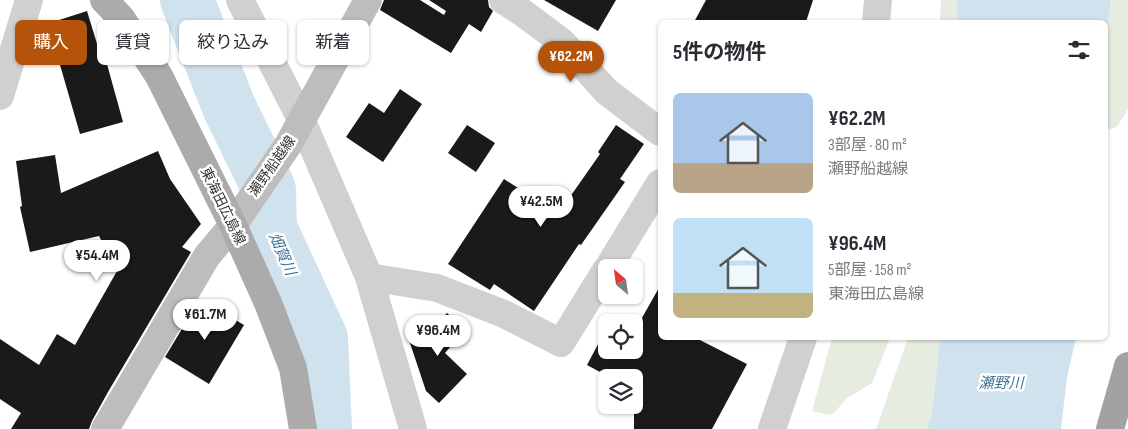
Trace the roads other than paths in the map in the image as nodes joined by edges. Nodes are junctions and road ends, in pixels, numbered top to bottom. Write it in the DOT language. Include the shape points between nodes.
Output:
graph roads {
  1 [pos="29,0"];
  2 [pos="104,0"];
  3 [pos="240,0"];
  4 [pos="368,0"];
  5 [pos="503,0"];
  6 [pos="878,0"];
  7 [pos="876,20"];
  8 [pos="0,96"];
  9 [pos="302,121"];
  10 [pos="658,130"];
  11 [pos="658,186"];
  12 [pos="238,216"];
  13 [pos="613,259"];
  14 [pos="369,277"];
  15 [pos="598,283"];
  16 [pos="802,340"];
  17 [pos="1128,366"];
  18 [pos="104,429"];
  19 [pos="303,429"];
  20 [pos="413,429"];
  21 [pos="772,429"];
  22 [pos="1110,429"];
  1 -- 8 [label="street"];
  2 -- 12 [label="main road, 東海田広島線" via="159,76"];
  3 -- 9 [label="street"];
  4 -- 9 [label="main road, 瀬野船越線"];
  5 -- 10 [label="street" via="562,42 606,91"];
  6 -- 7 [label="street"];
  9 -- 12 [label="main road, 瀬野船越線"];
  9 -- 14 [label="street"];
  11 -- 13 [label="street"];
  12 -- 18 [label="main road, 瀬野船越線" via="207,256"];
  12 -- 19 [label="main road, 東海田広島線" via="293,368"];
  14 -- 15 [label="street" via="437,288 504,314 561,343"];
  14 -- 20 [label="street"];
  16 -- 21 [label="street"];
  17 -- 22 [label="highway"];
}
